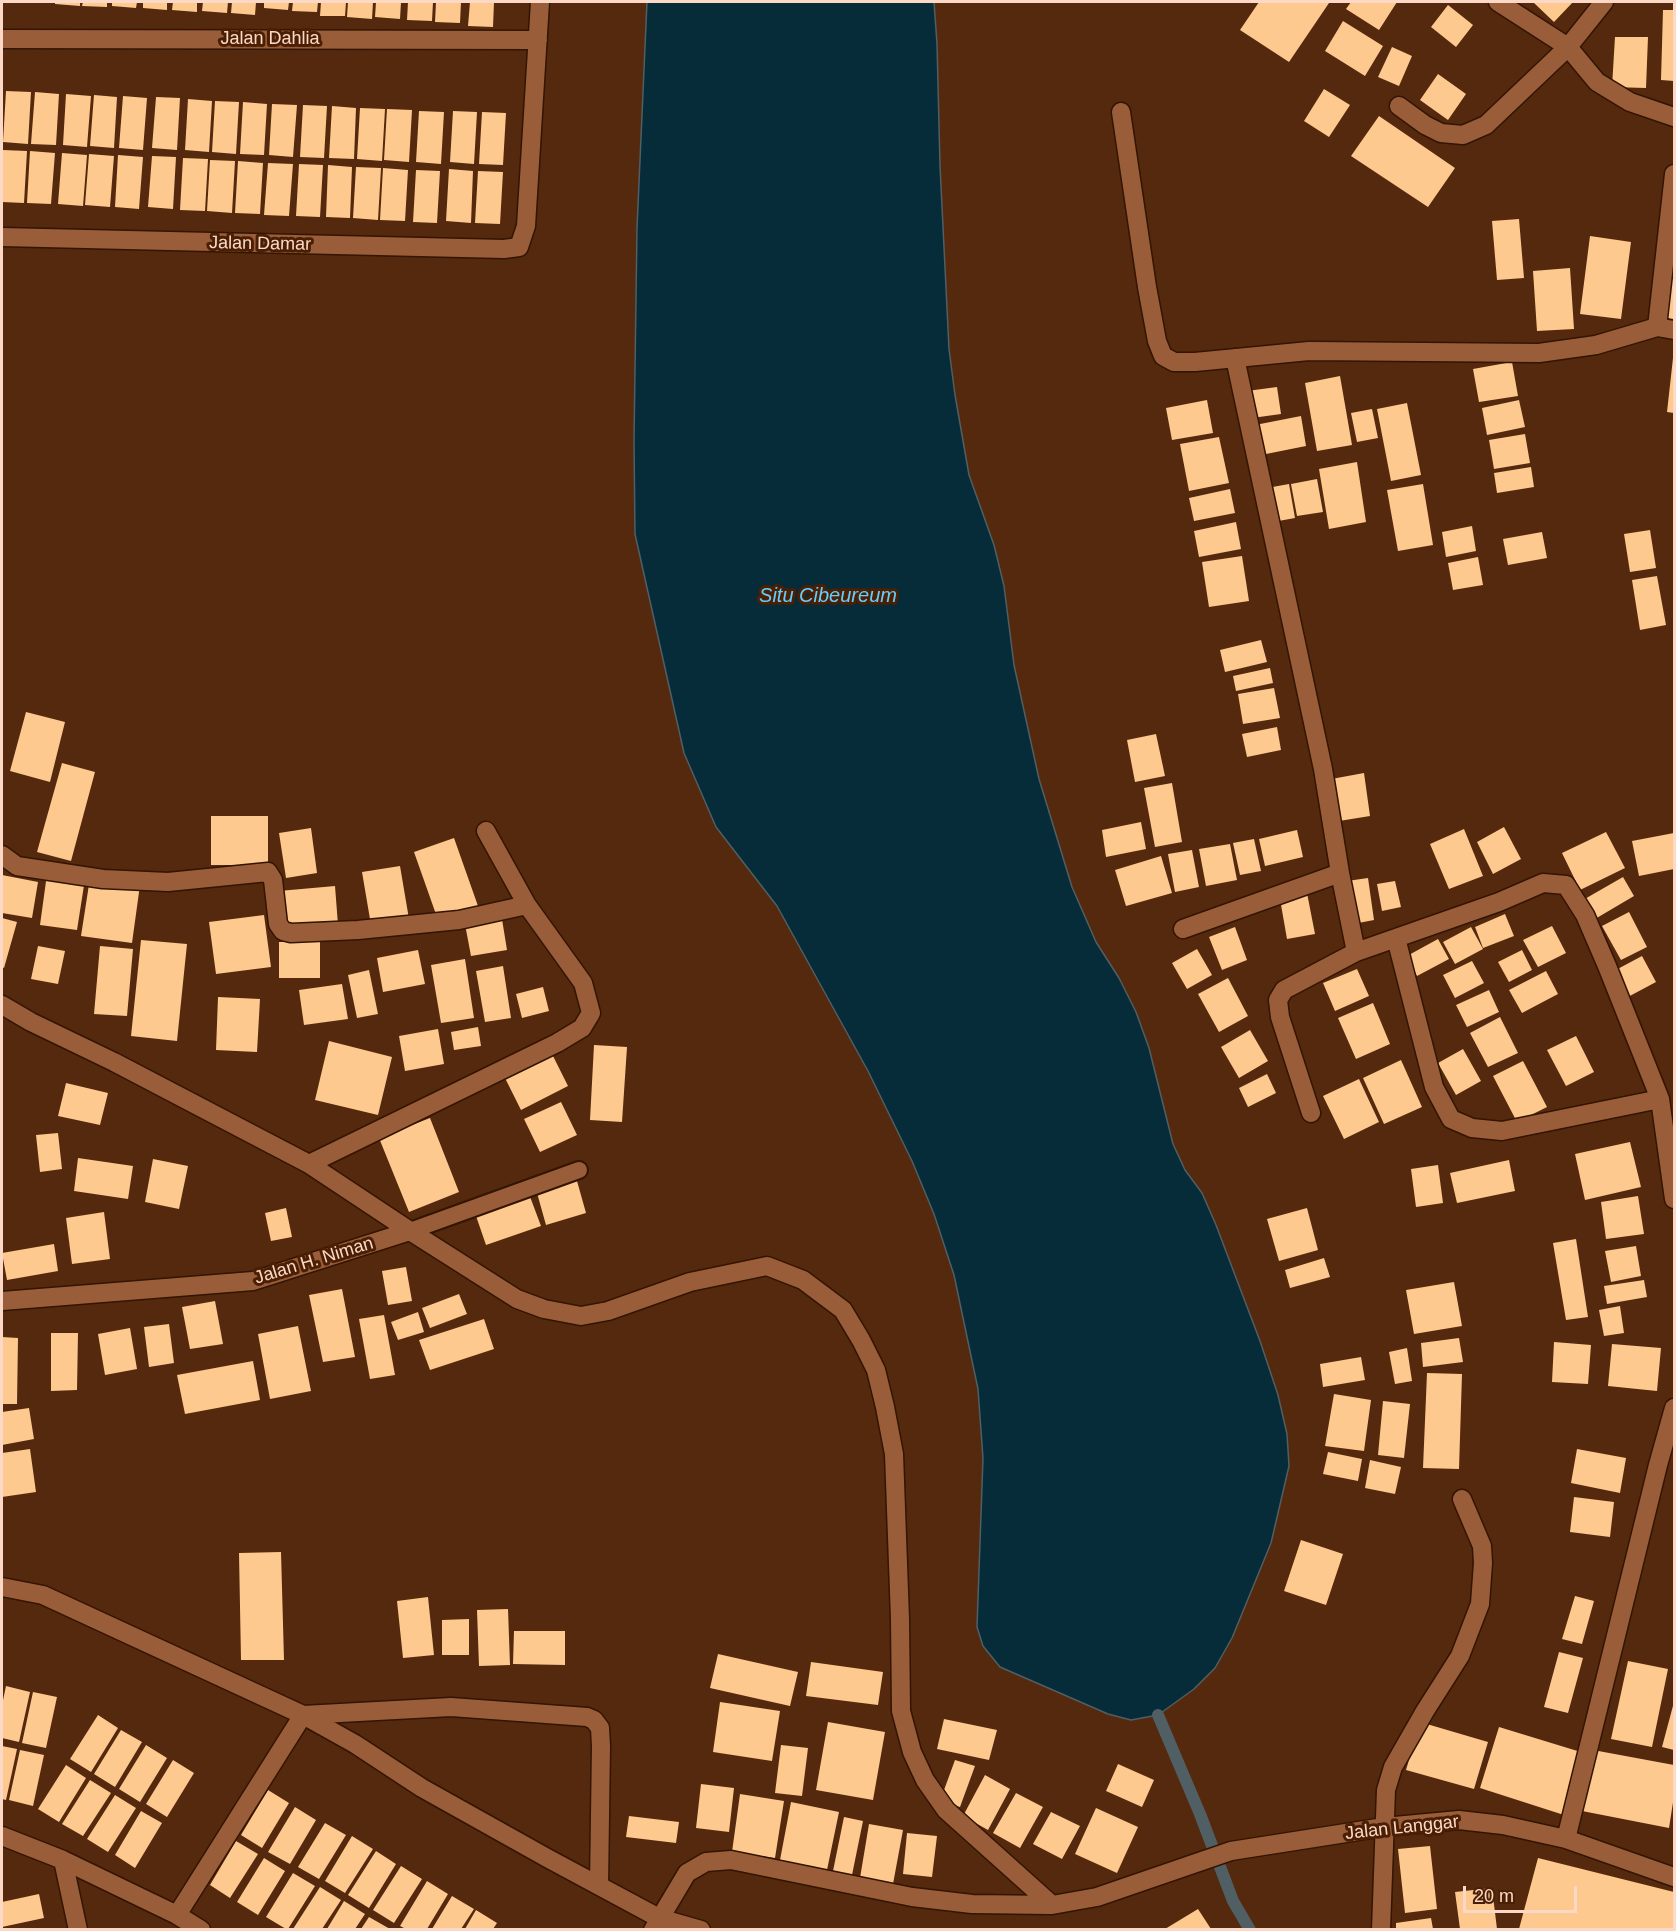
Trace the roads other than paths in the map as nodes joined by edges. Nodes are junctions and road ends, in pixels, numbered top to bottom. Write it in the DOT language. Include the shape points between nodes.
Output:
graph roads {
  1 [pos="540,2"];
  2 [pos="1498,2"];
  3 [pos="1604,2"];
  4 [pos="2,39"];
  5 [pos="538,40"];
  6 [pos="1568,47"];
  7 [pos="1399,106"];
  8 [pos="1121,112"];
  9 [pos="1674,117"];
  10 [pos="1674,174"];
  11 [pos="2,237"];
  12 [pos="1666,328"];
  13 [pos="1235,358"];
  14 [pos="486,831"];
  15 [pos="2,855"];
  16 [pos="1340,873"];
  17 [pos="527,905"];
  18 [pos="1183,929"];
  19 [pos="1396,938"];
  20 [pos="1356,952"];
  21 [pos="2,1005"];
  22 [pos="1660,1098"];
  23 [pos="1311,1113"];
  24 [pos="309,1164"];
  25 [pos="579,1170"];
  26 [pos="1674,1199"];
  27 [pos="410,1231"];
  28 [pos="2,1301"];
  29 [pos="1674,1408"];
  30 [pos="1462,1499"];
  31 [pos="2,1587"];
  32 [pos="303,1714"];
  33 [pos="1384,1827"];
  34 [pos="2,1836"];
  35 [pos="1566,1839"];
  36 [pos="63,1860"];
  37 [pos="1674,1877"];
  38 [pos="599,1886"];
  39 [pos="1052,1905"];
  40 [pos="177,1915"];
  41 [pos="656,1924"];
  42 [pos="78,1929"];
  43 [pos="201,1929"];
  44 [pos="701,1929"];
  45 [pos="1381,1929"];
  1 -- 5 [label="street"];
  2 -- 6 [label="street"];
  3 -- 6 [label="street"];
  4 -- 5 [label="street, Jalan Dahlia"];
  5 -- 11 [label="street, Jalan Damar" via="526,226 519,247"];
  6 -- 7 [label="street" via="1486,125 1463,135 1442,133"];
  6 -- 9 [label="street" via="1597,82 1630,102"];
  8 -- 13 [label="street" via="1147,287 1163,356 1174,362"];
  10 -- 12 [label="street"];
  12 -- 13 [label="street" via="1596,345 1539,353 1309,351"];
  13 -- 16 [label="street" via="1323,769"];
  14 -- 17 [label="street"];
  15 -- 17 [label="street" via="17,866 103,879 168,882 268,872 273,880 278,924 283,931 293,933 459,920"];
  16 -- 18 [label="street"];
  16 -- 20 [label="street"];
  17 -- 24 [label="street" via="583,982 591,1013 582,1028"];
  19 -- 20 [label="street"];
  19 -- 22 [label="street" via="1434,1087 1451,1119 1472,1128 1502,1131"];
  19 -- 22 [label="street" via="1543,883 1566,885 1585,915"];
  20 -- 23 [label="street" via="1284,990 1278,1000"];
  21 -- 24 [label="street"];
  22 -- 26 [label="street"];
  24 -- 27 [label="street"];
  25 -- 27 [label="lane, Jalan H. Niman"];
  27 -- 28 [label="street, Jalan H. Niman" via="253,1281"];
  27 -- 39 [label="street" via="517,1299 581,1316 608,1311 690,1282 766,1266 803,1280 843,1310 876,1370 894,1454 901,1712 912,1752 946,1810"];
  29 -- 35 [label="street"];
  30 -- 33 [label="street" via="1482,1546 1480,1604 1460,1656 1393,1767 1386,1790"];
  31 -- 32 [label="street" via="43,1595"];
  32 -- 38 [label="street" via="422,1788"];
  32 -- 38 [label="street" via="451,1707 594,1720 600,1728 601,1746"];
  32 -- 40 [label="street"];
  33 -- 35 [label="street, Jalan Langgar" via="1459,1820"];
  33 -- 39 [label="street, Jalan Langgar" via="1230,1851 1096,1897"];
  33 -- 45 [label="street"];
  34 -- 36 [label="street"];
  35 -- 37 [label="street, Jalan Langgar"];
  36 -- 40 [label="street"];
  36 -- 42 [label="street"];
  38 -- 41 [label="street"];
  39 -- 41 [label="street, Jalan Langgar" via="972,1904 912,1897 730,1860 706,1862 687,1873"];
  40 -- 43 [label="street"];
  41 -- 44 [label="street"];
}
